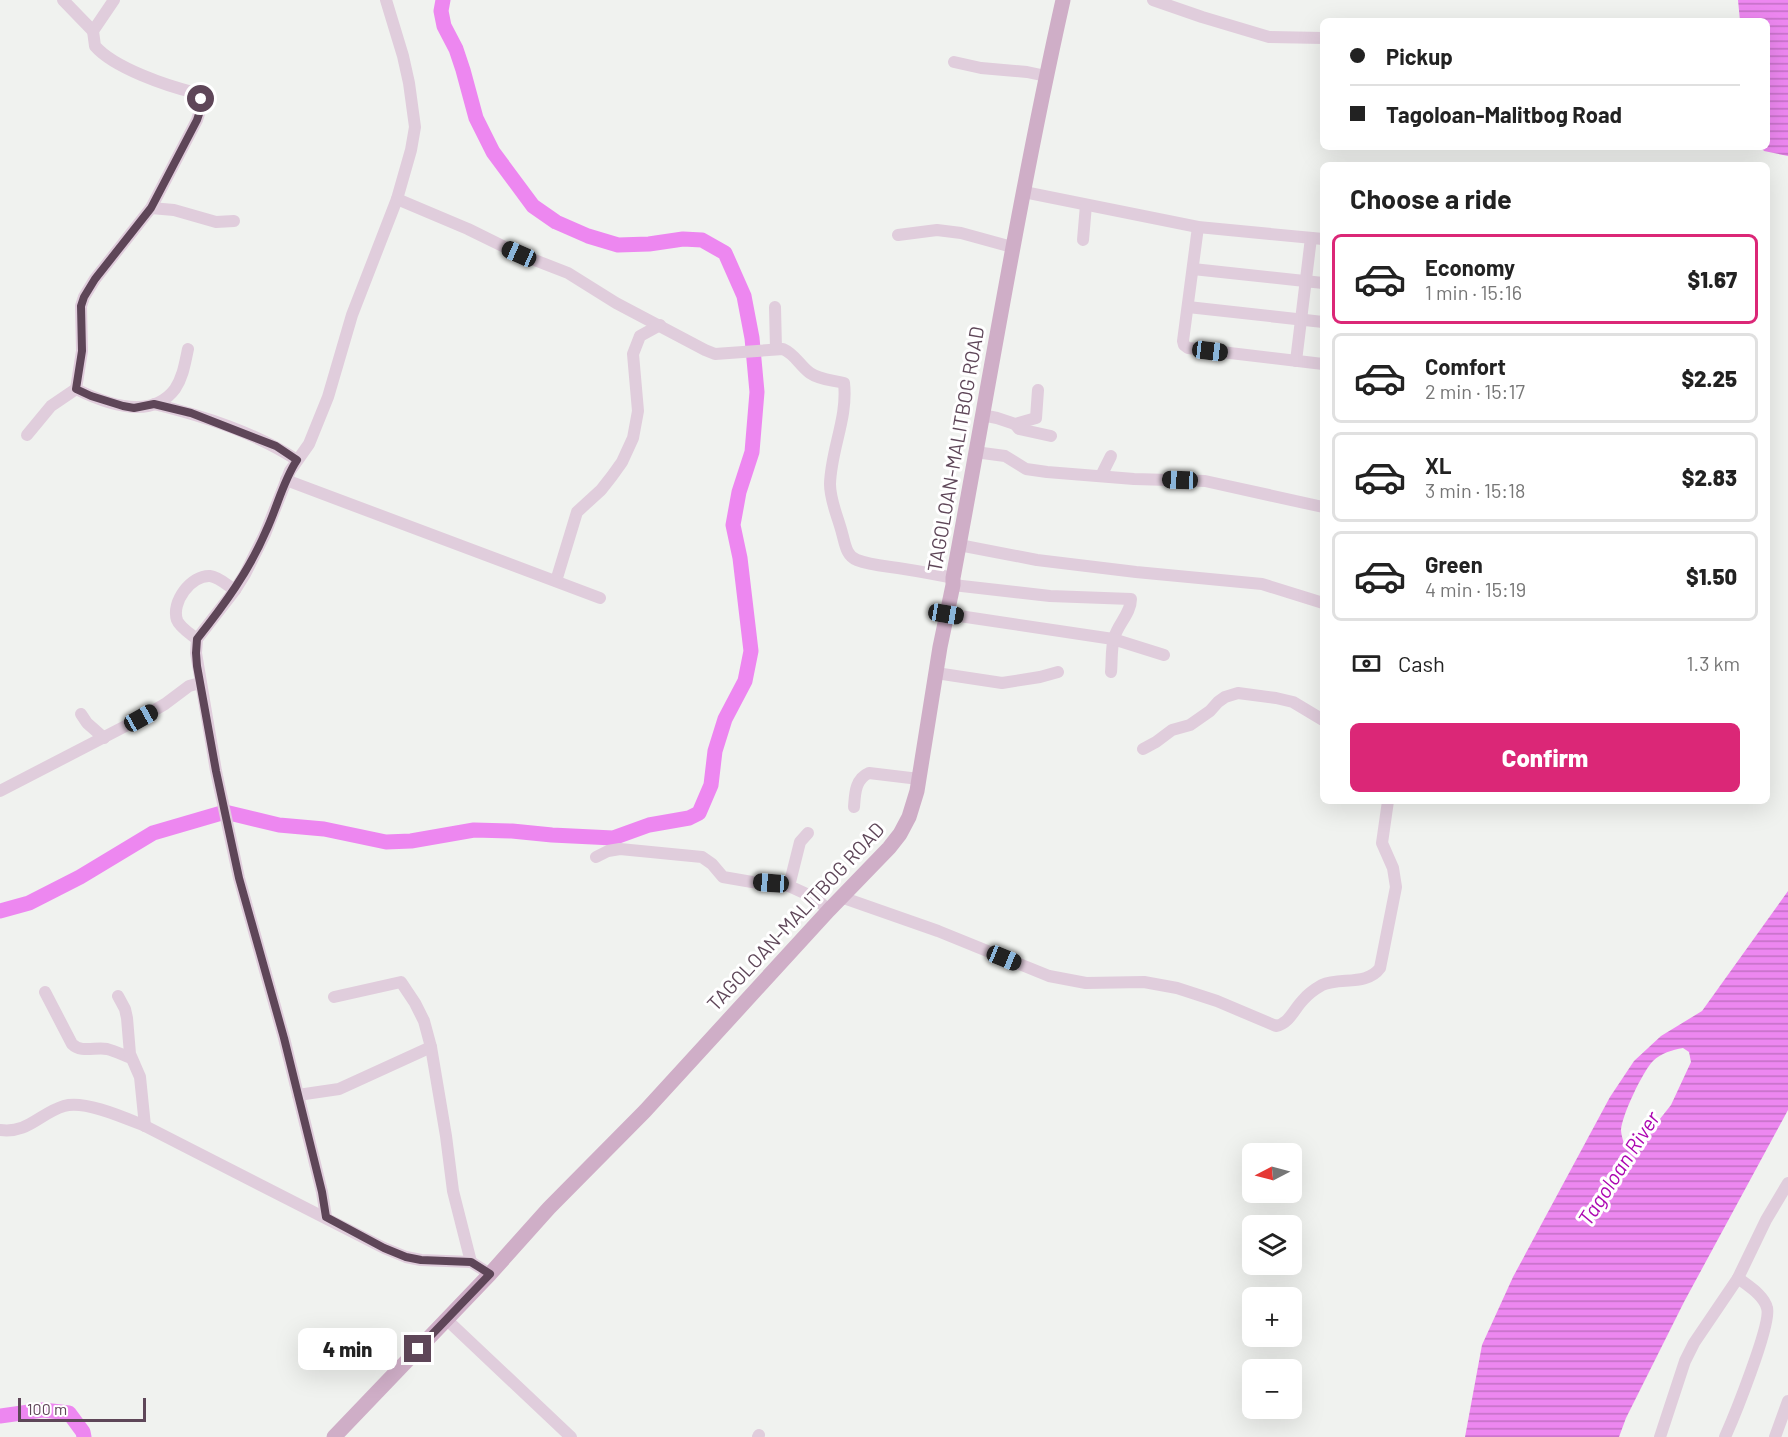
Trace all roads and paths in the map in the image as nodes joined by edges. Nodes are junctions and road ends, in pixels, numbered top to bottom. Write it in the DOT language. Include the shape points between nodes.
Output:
graph roads {
  1 [pos="63,0"];
  2 [pos="114,0"];
  3 [pos="386,0"];
  4 [pos="1062,0"];
  5 [pos="1153,0"];
  6 [pos="93,31"];
  7 [pos="1320,38"];
  8 [pos="954,62"];
  9 [pos="1046,76"];
  10 [pos="1024,192"];
  11 [pos="397,199"];
  12 [pos="1086,204"];
  13 [pos="151,208"];
  14 [pos="234,221"];
  15 [pos="1198,227"];
  16 [pos="898,235"];
  17 [pos="1317,239"];
  18 [pos="1083,240"];
  19 [pos="1012,247"];
  20 [pos="1193,269"];
  21 [pos="1307,281"];
  22 [pos="1320,283"];
  23 [pos="776,307"];
  24 [pos="1188,307"];
  25 [pos="1302,320"];
  26 [pos="1320,322"];
  27 [pos="660,326"];
  28 [pos="188,349"];
  29 [pos="776,349"];
  30 [pos="1296,361"];
  31 [pos="1320,364"];
  32 [pos="76,389"];
  33 [pos="1038,390"];
  34 [pos="154,404"];
  35 [pos="982,415"];
  36 [pos="1015,424"];
  37 [pos="27,435"];
  38 [pos="1051,436"];
  39 [pos="975,452"];
  40 [pos="1111,456"];
  41 [pos="297,460"];
  42 [pos="1101,476"];
  43 [pos="286,480"];
  44 [pos="1320,506"];
  45 [pos="959,545"];
  46 [pos="556,581"];
  47 [pos="953,581"];
  48 [pos="235,590"];
  49 [pos="600,598"];
  50 [pos="1320,602"];
  51 [pos="946,614"];
  52 [pos="197,639"];
  53 [pos="1113,639"];
  54 [pos="1164,655"];
  55 [pos="1058,672"];
  56 [pos="1111,672"];
  57 [pos="936,673"];
  58 [pos="200,683"];
  59 [pos="81,714"];
  60 [pos="1320,718"];
  61 [pos="104,738"];
  62 [pos="1143,749"];
  63 [pos="919,779"];
  64 [pos="0,790"];
  65 [pos="1388,804"];
  66 [pos="854,807"];
  67 [pos="808,833"];
  68 [pos="596,857"];
  69 [pos="789,886"];
  70 [pos="842,897"];
  71 [pos="829,910"];
  72 [pos="45,992"];
  73 [pos="118,996"];
  74 [pos="334,997"];
  75 [pos="431,1047"];
  76 [pos="131,1058"];
  77 [pos="298,1095"];
  78 [pos="145,1126"];
  79 [pos="0,1130"];
  80 [pos="1788,1182"];
  81 [pos="326,1217"];
  82 [pos="471,1262"];
  83 [pos="490,1274"];
  84 [pos="1738,1278"];
  85 [pos="446,1319"];
  86 [pos="1788,1401"];
  87 [pos="334,1437"];
  88 [pos="571,1437"];
  89 [pos="1660,1437"];
  90 [pos="1725,1437"];
  91 [pos="1775,1437"];
  1 -- 6 [label="street"];
  2 -- 6 [label="street"];
  3 -- 11 [label="street" via="409,83 415,127"];
  4 -- 9 [label="main road, TAGOLOAN-MALITBOG ROAD"];
  5 -- 7 [label="street" via="1269,37"];
  6 -- 13 [label="street" via="94,46 109,58 144,77 196,93 201,99 197,120"];
  8 -- 9 [label="street"];
  9 -- 10 [label="main road, TAGOLOAN-MALITBOG ROAD"];
  10 -- 12 [label="street"];
  10 -- 19 [label="main road, TAGOLOAN-MALITBOG ROAD"];
  11 -- 27 [label="street" via="568,273"];
  11 -- 41 [label="street" via="352,315 328,397 309,444"];
  12 -- 15 [label="street"];
  12 -- 18 [label="street"];
  13 -- 14 [label="street" via="216,222"];
  13 -- 32 [label="street" via="82,301 82,351"];
  15 -- 17 [label="street"];
  15 -- 20 [label="street"];
  16 -- 19 [label="street" via="937,230"];
  17 -- 21 [label="street"];
  19 -- 35 [label="main road, TAGOLOAN-MALITBOG ROAD"];
  20 -- 21 [label="street"];
  20 -- 24 [label="street"];
  21 -- 22 [label="street"];
  21 -- 25 [label="street"];
  23 -- 29 [label="street"];
  24 -- 25 [label="street"];
  24 -- 30 [label="street" via="1185,347"];
  25 -- 26 [label="street"];
  25 -- 30 [label="street"];
  27 -- 29 [label="street" via="715,354"];
  27 -- 46 [label="street" via="640,336 633,354 638,411 629,449 601,490 577,512"];
  28 -- 34 [label="street" via="175,388"];
  29 -- 47 [label="street" via="787,350 812,374 844,383 846,397 830,485 850,555 856,560"];
  30 -- 31 [label="street"];
  32 -- 34 [label="street" via="123,406"];
  32 -- 37 [label="street" via="51,406"];
  33 -- 36 [label="street" via="1036,418"];
  34 -- 41 [label="street" via="247,434"];
  35 -- 36 [label="street"];
  35 -- 39 [label="main road, TAGOLOAN-MALITBOG ROAD"];
  36 -- 38 [label="street" via="1019,429"];
  39 -- 42 [label="street" via="1005,456 1026,469"];
  39 -- 45 [label="main road, TAGOLOAN-MALITBOG ROAD"];
  40 -- 42 [label="street"];
  41 -- 43 [label="street"];
  42 -- 44 [label="street" via="1216,483"];
  43 -- 46 [label="street"];
  43 -- 48 [label="street" via="265,534"];
  45 -- 47 [label="main road, TAGOLOAN-MALITBOG ROAD"];
  45 -- 50 [label="street" via="1049,561 1262,584"];
  46 -- 49 [label="street"];
  47 -- 51 [label="main road, TAGOLOAN-MALITBOG ROAD"];
  47 -- 53 [label="street" via="1050,596 1131,599"];
  48 -- 52 [label="street"];
  48 -- 52 [label="street" via="210,576 195,580 186,590 177,606 176,618"];
  51 -- 53 [label="street"];
  51 -- 57 [label="main road, TAGOLOAN-MALITBOG ROAD"];
  52 -- 58 [label="street"];
  53 -- 54 [label="street"];
  53 -- 56 [label="street"];
  55 -- 57 [label="street" via="1002,682"];
  57 -- 63 [label="main road, TAGOLOAN-MALITBOG ROAD"];
  58 -- 61 [label="street"];
  58 -- 77 [label="street" via="239,878"];
  59 -- 61 [label="street"];
  60 -- 62 [label="street" via="1293,702 1238,693 1225,697 1190,725 1172,730"];
  61 -- 64 [label="street"];
  63 -- 66 [label="street" via="864,774 858,781"];
  63 -- 70 [label="main road, TAGOLOAN-MALITBOG ROAD" via="909,818 900,834"];
  65 -- 70 [label="street" via="1382,843 1396,887 1380,968 1370,977 1322,986 1276,1026 1177,988 1144,982 1086,983 1049,976"];
  67 -- 69 [label="street" via="800,842"];
  68 -- 69 [label="street" via="621,849 680,854 706,859 728,878"];
  69 -- 71 [label="street"];
  70 -- 71 [label="main road, TAGOLOAN-MALITBOG ROAD"];
  71 -- 83 [label="main road, TAGOLOAN-MALITBOG ROAD"];
  72 -- 76 [label="street" via="72,1044 82,1049 104,1048"];
  73 -- 76 [label="street" via="127,1018"];
  74 -- 75 [label="street" via="401,982 419,1011"];
  75 -- 77 [label="street" via="339,1089"];
  75 -- 82 [label="street" via="453,1191"];
  76 -- 78 [label="street" via="140,1077"];
  77 -- 81 [label="street"];
  78 -- 79 [label="street" via="76,1104 52,1110 28,1126"];
  78 -- 81 [label="street"];
  80 -- 84 [label="street"];
  81 -- 82 [label="street" via="406,1257"];
  82 -- 83 [label="street"];
  83 -- 85 [label="main road, TAGOLOAN-MALITBOG ROAD"];
  84 -- 89 [label="street" via="1685,1361"];
  84 -- 90 [label="street" via="1762,1298 1768,1312"];
  85 -- 87 [label="main road, TAGOLOAN-MALITBOG ROAD"];
  85 -- 88 [label="street"];
  86 -- 91 [label="street"];
}
